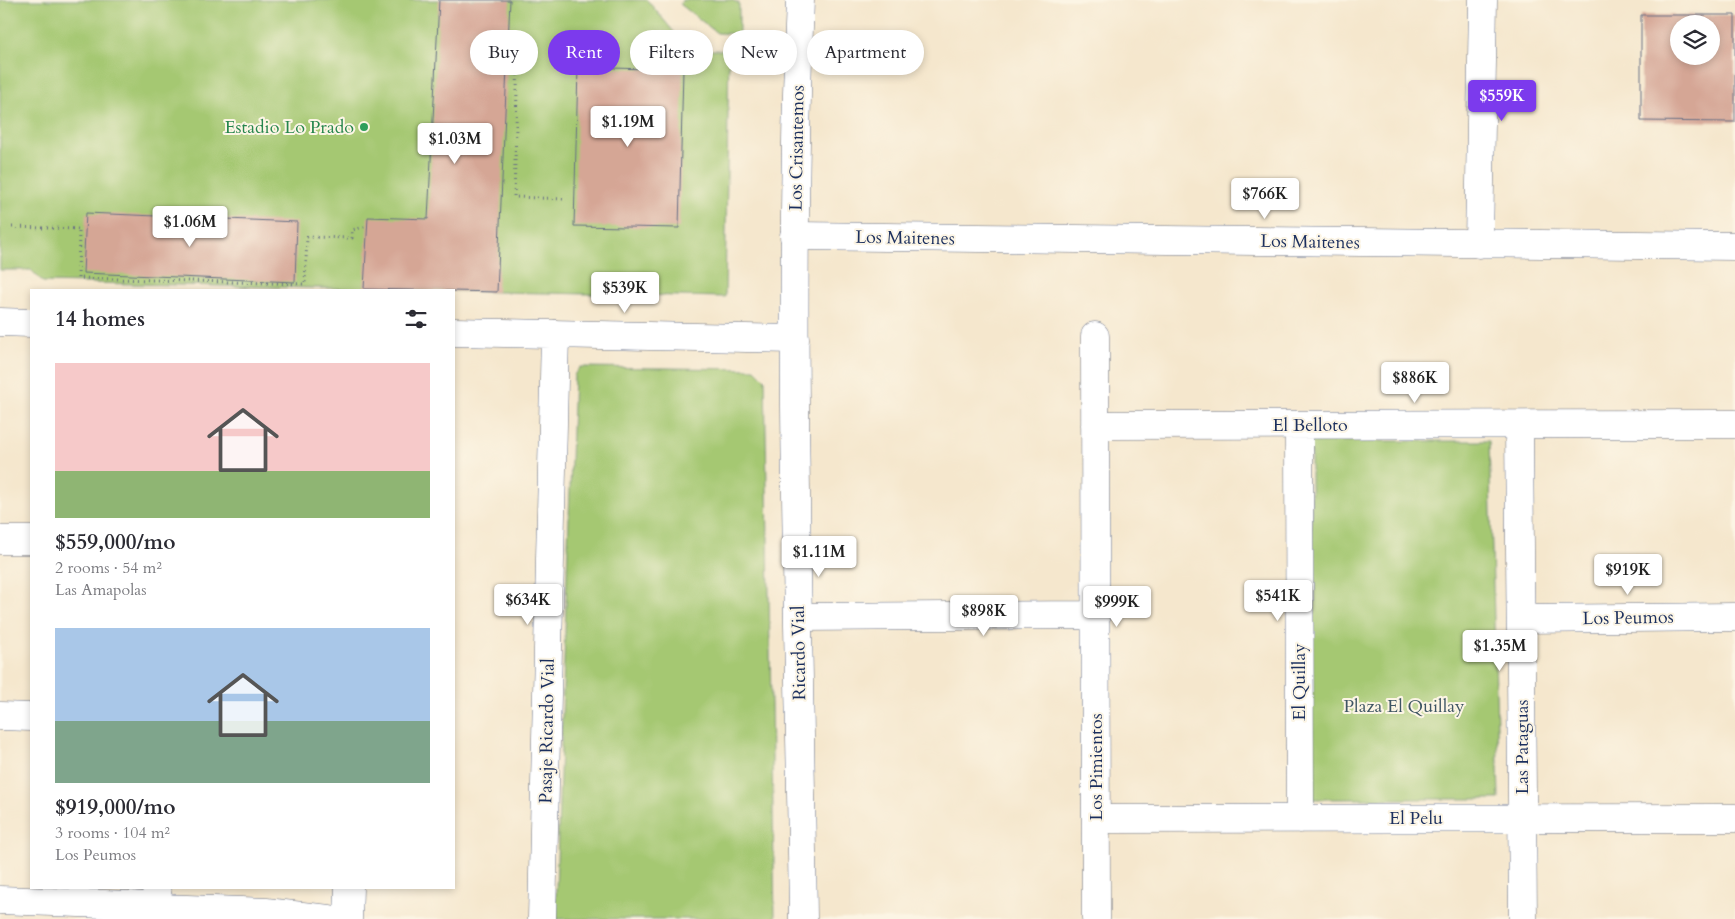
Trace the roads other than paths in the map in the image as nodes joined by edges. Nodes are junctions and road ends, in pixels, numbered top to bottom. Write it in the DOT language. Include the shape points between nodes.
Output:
graph roads {
  1 [pos="800,0"];
  2 [pos="1483,0"];
  3 [pos="794,236"];
  4 [pos="1479,244"];
  5 [pos="1735,246"];
  6 [pos="0,322"];
  7 [pos="30,323"];
  8 [pos="455,332"];
  9 [pos="555,334"];
  10 [pos="1095,336"];
  11 [pos="795,339"];
  12 [pos="1735,424"];
  13 [pos="1095,425"];
  14 [pos="1299,425"];
  15 [pos="1519,425"];
  16 [pos="0,540"];
  17 [pos="30,540"];
  18 [pos="1096,615"];
  19 [pos="1735,616"];
  20 [pos="799,617"];
  21 [pos="1520,619"];
  22 [pos="0,716"];
  23 [pos="30,717"];
  24 [pos="1522,818"];
  25 [pos="1735,818"];
  26 [pos="1096,819"];
  27 [pos="1300,819"];
  28 [pos="349,889"];
  29 [pos="0,900"];
  30 [pos="159,905"];
  31 [pos="329,919"];
  32 [pos="348,919"];
  33 [pos="542,919"];
  34 [pos="803,919"];
  35 [pos="1096,919"];
  36 [pos="1523,919"];
  1 -- 3 [label="street, Los Crisantemos"];
  2 -- 4 [label="street"];
  3 -- 4 [label="street, Los Maitenes"];
  3 -- 11 [label="street, Ricardo Vial"];
  4 -- 5 [label="street, Los Maitenes"];
  6 -- 7 [label="street"];
  8 -- 9 [label="street"];
  9 -- 11 [label="street"];
  9 -- 33 [label="street, Pasaje Ricardo Vial"];
  10 -- 13 [label="street, Los Pimientos"];
  11 -- 20 [label="street, Ricardo Vial"];
  12 -- 15 [label="street, El Belloto"];
  13 -- 14 [label="street, El Belloto"];
  13 -- 18 [label="street, Los Pimientos"];
  14 -- 15 [label="street, El Belloto"];
  14 -- 27 [label="street, El Quillay"];
  15 -- 21 [label="street, Las Pataguas"];
  16 -- 17 [label="street"];
  18 -- 20 [label="street"];
  18 -- 26 [label="street, Los Pimientos"];
  19 -- 21 [label="street, Los Peumos"];
  20 -- 34 [label="street, Ricardo Vial"];
  21 -- 24 [label="street, Las Pataguas"];
  22 -- 23 [label="street"];
  24 -- 25 [label="street, El Pelu"];
  24 -- 27 [label="street, El Pelu"];
  24 -- 36 [label="street, Las Pataguas"];
  26 -- 27 [label="street, El Pelu"];
  26 -- 35 [label="street, Los Pimientos"];
  28 -- 32 [label="street"];
  29 -- 30 [label="street"];
  30 -- 31 [label="street"];
}
